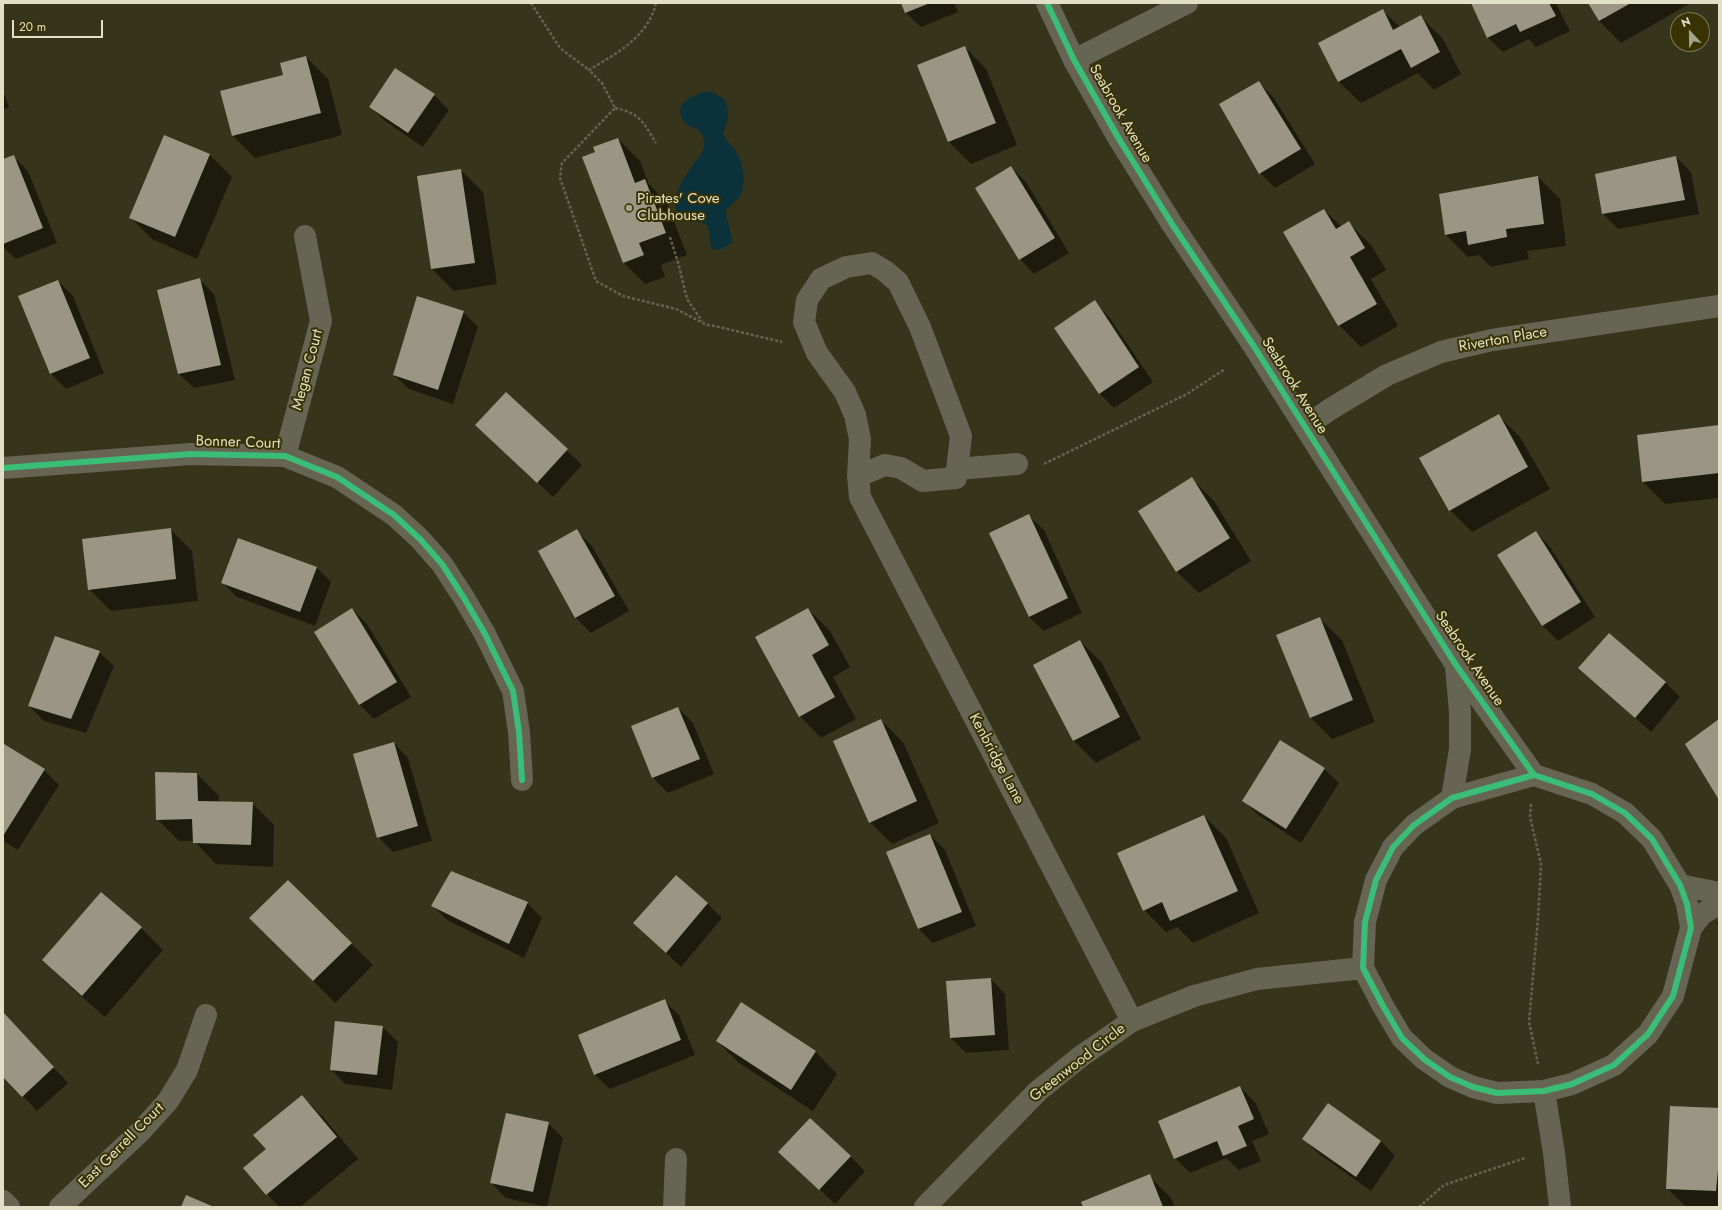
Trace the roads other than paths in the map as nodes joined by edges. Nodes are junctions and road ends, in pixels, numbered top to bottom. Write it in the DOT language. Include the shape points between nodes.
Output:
graph roads {
  1 [pos="1047,3"];
  2 [pos="1187,3"];
  3 [pos="1074,60"];
  4 [pos="305,236"];
  5 [pos="1719,306"];
  6 [pos="1305,427"];
  7 [pos="285,456"];
  8 [pos="1017,464"];
  9 [pos="3,468"];
  10 [pos="957,469"];
  11 [pos="859,487"];
  12 [pos="1456,664"];
  13 [pos="1534,775"];
  14 [pos="522,780"];
  15 [pos="1452,798"];
  16 [pos="1680,885"];
  17 [pos="1719,893"];
  18 [pos="1719,904"];
  19 [pos="1691,928"];
  20 [pos="1363,968"];
  21 [pos="206,1015"];
  22 [pos="1132,1021"];
  23 [pos="1544,1091"];
  24 [pos="676,1159"];
  25 [pos="3,1201"];
  26 [pos="9,1207"];
  27 [pos="60,1207"];
  28 [pos="674,1207"];
  29 [pos="925,1207"];
  30 [pos="1560,1207"];
  1 -- 3 [label="street, Seabrook Avenue"];
  2 -- 3 [label="street"];
  3 -- 6 [label="street, Seabrook Avenue" via="1172,224"];
  4 -- 7 [label="street, Megan Court" via="321,321"];
  5 -- 6 [label="street, Riverton Place" via="1492,340 1441,352 1387,375"];
  6 -- 12 [label="street, Seabrook Avenue"];
  7 -- 9 [label="street, Bonner Court" via="192,454"];
  7 -- 14 [label="street, Bonner Court" via="337,477 367,496 394,515 442,564 485,634 514,691"];
  8 -- 10 [label="street"];
  10 -- 11 [label="street" via="956,478 923,481 901,468 885,465"];
  10 -- 11 [label="street" via="961,436 920,327 898,282 872,263 846,267 822,279 807,300 804,322 817,353 845,392 855,415 860,439"];
  11 -- 22 [label="street, Kenbridge Lane"];
  12 -- 13 [label="street, Seabrook Avenue"];
  12 -- 15 [label="street, Seabrook Avenue" via="1460,749"];
  13 -- 15 [label="street"];
  13 -- 16 [label="street" via="1592,794 1625,813 1652,839"];
  15 -- 20 [label="street" via="1414,825 1393,848 1376,880 1365,922"];
  16 -- 17 [label="street"];
  16 -- 19 [label="street"];
  18 -- 19 [label="street" via="1702,914"];
  19 -- 23 [label="street" via="1673,996 1648,1034 1614,1065 1572,1084"];
  20 -- 22 [label="street, Greenwood Circle" via="1257,979 1194,996"];
  20 -- 23 [label="street" via="1402,1038 1450,1077 1473,1087 1497,1093"];
  21 -- 27 [label="street, East Gerrell Court" via="187,1070 168,1101 141,1131"];
  22 -- 29 [label="street, Greenwood Circle" via="1038,1092"];
  23 -- 30 [label="street"];
  24 -- 28 [label="street"];
  25 -- 26 [label="street"];
}
